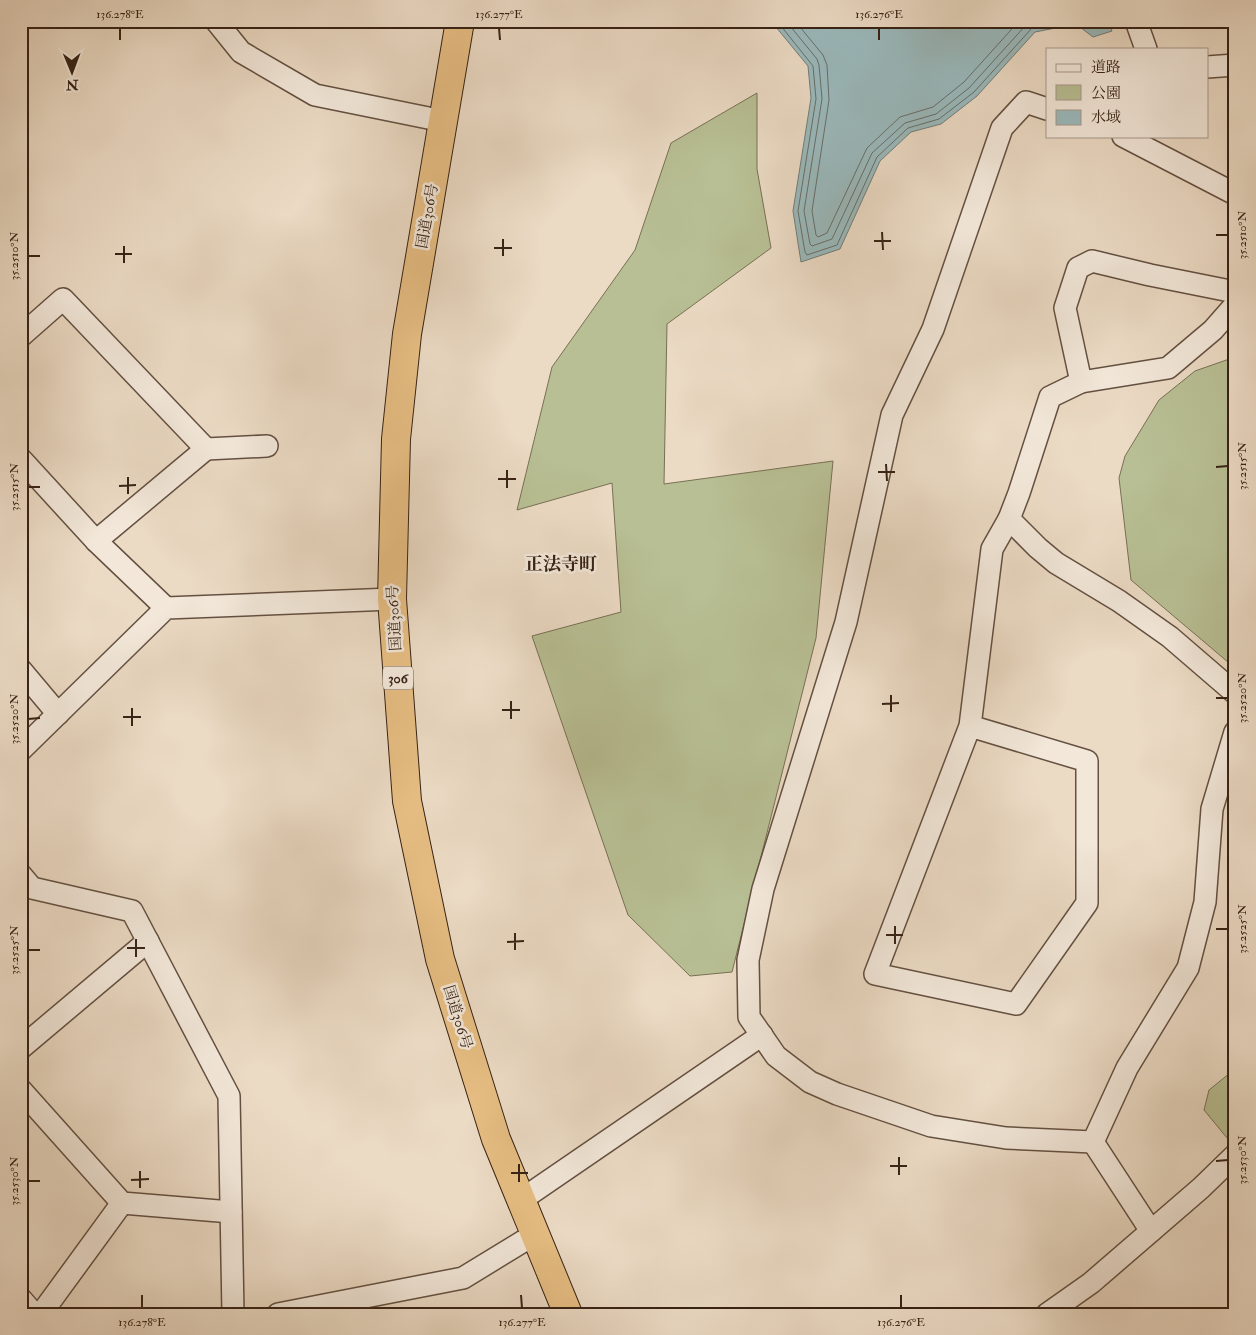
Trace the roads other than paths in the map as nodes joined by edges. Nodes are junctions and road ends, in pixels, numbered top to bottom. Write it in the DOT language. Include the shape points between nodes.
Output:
graph roads {
  1 [pos="216,21"];
  2 [pos="460,21"];
  3 [pos="1136,21"];
  4 [pos="1146,48"];
  5 [pos="1235,65"];
  6 [pos="1208,67"];
  7 [pos="1046,94"];
  8 [pos="1026,102"];
  9 [pos="1046,109"];
  10 [pos="443,122"];
  11 [pos="1127,138"];
  12 [pos="1235,194"];
  13 [pos="1235,292"];
  14 [pos="1235,305"];
  15 [pos="21,336"];
  16 [pos="1080,382"];
  17 [pos="268,446"];
  18 [pos="206,449"];
  19 [pos="21,459"];
  20 [pos="1008,519"];
  21 [pos="96,541"];
  22 [pos="392,599"];
  23 [pos="166,608"];
  24 [pos="21,670"];
  25 [pos="1235,692"];
  26 [pos="58,714"];
  27 [pos="970,726"];
  28 [pos="1235,732"];
  29 [pos="21,750"];
  30 [pos="21,875"];
  31 [pos="148,940"];
  32 [pos="762,1035"];
  33 [pos="21,1048"];
  34 [pos="25,1102"];
  35 [pos="1093,1142"];
  36 [pos="1235,1155"];
  37 [pos="520,1200"];
  38 [pos="122,1203"];
  39 [pos="232,1212"];
  40 [pos="1151,1231"];
  41 [pos="535,1234"];
  42 [pos="21,1299"];
  43 [pos="34,1314"];
  44 [pos="42,1314"];
  45 [pos="233,1314"];
  46 [pos="278,1314"];
  47 [pos="568,1314"];
  48 [pos="1047,1314"];
  1 -- 10 [label="street" via="241,52 315,96"];
  2 -- 10 [label="highway, 国道306号 / 306"];
  3 -- 4 [label="street"];
  5 -- 6 [label="street"];
  7 -- 8 [label="street"];
  8 -- 9 [label="street"];
  8 -- 32 [label="street" via="1002,128 933,329 892,415 846,622 759,907 748,960 749,1017"];
  10 -- 22 [label="highway, 国道306号 / 306" via="407,334 396,439"];
  11 -- 12 [label="street"];
  13 -- 16 [label="street" via="1092,260 1078,268 1065,308"];
  14 -- 16 [label="street" via="1213,330 1168,368"];
  15 -- 18 [label="street" via="63,299"];
  16 -- 20 [label="street" via="1050,397"];
  17 -- 18 [label="street"];
  18 -- 21 [label="street"];
  19 -- 21 [label="street"];
  20 -- 25 [label="street" via="1056,563 1170,637"];
  20 -- 27 [label="street" via="992,549"];
  21 -- 23 [label="street"];
  22 -- 23 [label="street"];
  22 -- 37 [label="highway, 国道306号 / 306" via="406,801 440,959 496,1140"];
  23 -- 26 [label="street"];
  24 -- 26 [label="street"];
  26 -- 29 [label="street"];
  27 -- 27 [label="street" via="1087,761 1087,903 1016,1004 874,974"];
  28 -- 35 [label="street" via="1212,809 1205,902 1188,968 1127,1068"];
  30 -- 31 [label="street" via="32,888 132,911"];
  31 -- 33 [label="street"];
  31 -- 39 [label="street" via="230,1096"];
  32 -- 35 [label="street" via="776,1056 810,1082 931,1126 1006,1138"];
  32 -- 37 [label="street"];
  34 -- 38 [label="street"];
  35 -- 40 [label="street"];
  36 -- 40 [label="street"];
  37 -- 41 [label="highway, 国道306号 / 306"];
  38 -- 39 [label="street"];
  38 -- 44 [label="street"];
  39 -- 45 [label="street"];
  40 -- 48 [label="street" via="1091,1283"];
  41 -- 46 [label="street" via="463,1278"];
  41 -- 47 [label="highway, 国道306号 / 306"];
  42 -- 43 [label="street"];
}
